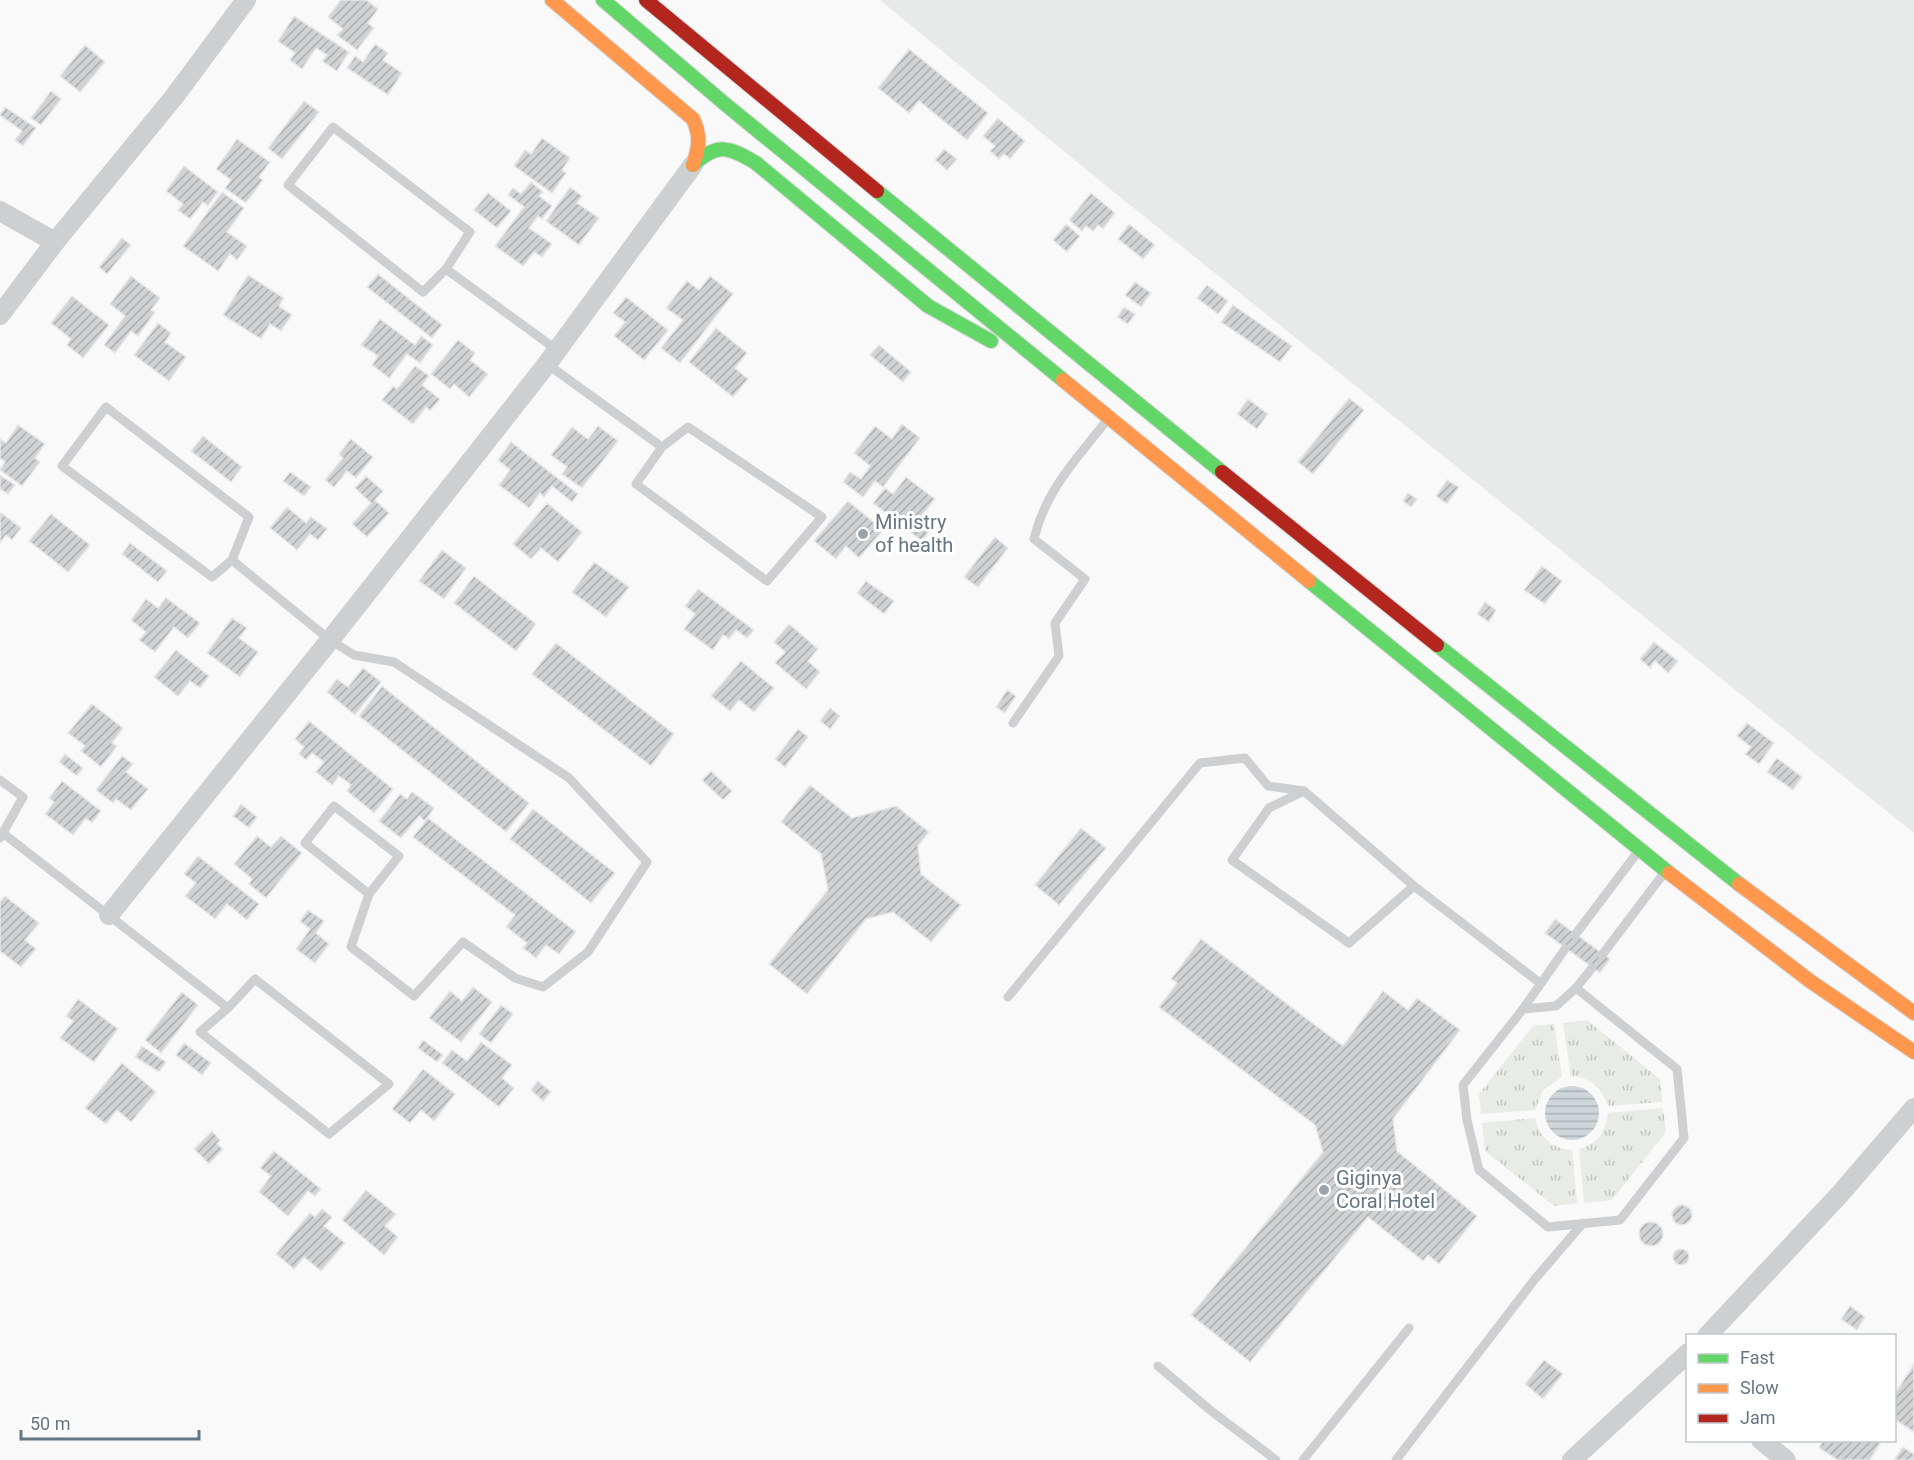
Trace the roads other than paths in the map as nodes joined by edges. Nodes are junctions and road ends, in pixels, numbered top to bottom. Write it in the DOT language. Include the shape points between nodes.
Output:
graph roads {
  1 [pos="246,0"];
  2 [pos="552,0"];
  3 [pos="603,0"];
  4 [pos="646,0"];
  5 [pos="693,165"];
  6 [pos="0,211"];
  7 [pos="55,242"];
  8 [pos="446,269"];
  9 [pos="0,315"];
  10 [pos="552,357"];
  11 [pos="1061,379"];
  12 [pos="1110,417"];
  13 [pos="662,447"];
  14 [pos="232,560"];
  15 [pos="330,640"];
  16 [pos="1013,723"];
  17 [pos="0,780"];
  18 [pos="1304,790"];
  19 [pos="2,836"];
  20 [pos="1640,849"];
  21 [pos="1667,869"];
  22 [pos="1414,886"];
  23 [pos="369,894"];
  24 [pos="109,915"];
  25 [pos="1575,935"];
  26 [pos="1565,948"];
  27 [pos="1602,955"];
  28 [pos="1592,968"];
  29 [pos="1540,983"];
  30 [pos="1576,988"];
  31 [pos="1008,997"];
  32 [pos="228,1008"];
  33 [pos="1523,1009"];
  34 [pos="1914,1013"];
  35 [pos="1914,1052"];
  36 [pos="1914,1108"];
  37 [pos="1582,1223"];
  38 [pos="1409,1328"];
  39 [pos="1708,1334"];
  40 [pos="1686,1355"];
  41 [pos="1158,1366"];
  42 [pos="1764,1442"];
  43 [pos="1276,1460"];
  44 [pos="1303,1460"];
  45 [pos="1396,1460"];
  46 [pos="1572,1460"];
  47 [pos="1786,1460"];
  1 -- 7 [label="street" via="174,97"];
  2 -- 5 [label="main road" via="693,119 701,145"];
  3 -- 11 [label="main road"];
  4 -- 34 [label="main road" via="946,249 1664,827 1828,953"];
  5 -- 10 [label="street"];
  5 -- 11 [label="main road" via="706,152 720,148 735,151 756,164 927,306"];
  6 -- 7 [label="street"];
  7 -- 9 [label="street"];
  8 -- 8 [label="lane" via="423,292 288,185 333,127 470,232"];
  8 -- 10 [label="lane"];
  10 -- 13 [label="lane"];
  10 -- 15 [label="street"];
  11 -- 12 [label="main road"];
  12 -- 16 [label="lane" via="1058,482 1039,517 1034,538 1085,579 1055,623 1059,656"];
  12 -- 20 [label="main road"];
  13 -- 13 [label="lane" via="688,427 822,517 767,581 636,484"];
  14 -- 14 [label="lane" via="212,577 62,466 106,407 249,517"];
  14 -- 15 [label="lane"];
  15 -- 23 [label="lane" via="354,655 394,662 569,778 647,862 588,952 543,987 515,978 463,942 414,996 351,947"];
  15 -- 24 [label="street"];
  17 -- 19 [label="lane" via="23,797"];
  18 -- 22 [label="lane"];
  18 -- 22 [label="lane" via="1269,808 1232,860 1349,943"];
  18 -- 31 [label="lane" via="1268,786 1245,758 1200,763"];
  19 -- 24 [label="lane"];
  20 -- 21 [label="main road"];
  20 -- 25 [label="lane"];
  21 -- 27 [label="lane"];
  21 -- 35 [label="main road" via="1810,981"];
  22 -- 29 [label="lane"];
  23 -- 23 [label="lane" via="305,843 334,806 399,856"];
  24 -- 32 [label="lane"];
  26 -- 29 [label="lane"];
  28 -- 30 [label="lane"];
  29 -- 33 [label="lane"];
  30 -- 33 [label="lane" via="1556,1006"];
  30 -- 37 [label="lane" via="1677,1069 1684,1138 1620,1220"];
  32 -- 32 [label="lane" via="255,979 389,1084 329,1134 200,1032"];
  33 -- 37 [label="lane" via="1463,1085 1479,1170 1548,1227"];
  36 -- 39 [label="street" via="1840,1194"];
  37 -- 45 [label="lane"];
  38 -- 44 [label="lane"];
  40 -- 46 [label="street"];
  41 -- 43 [label="lane"];
  42 -- 47 [label="street"];
}
